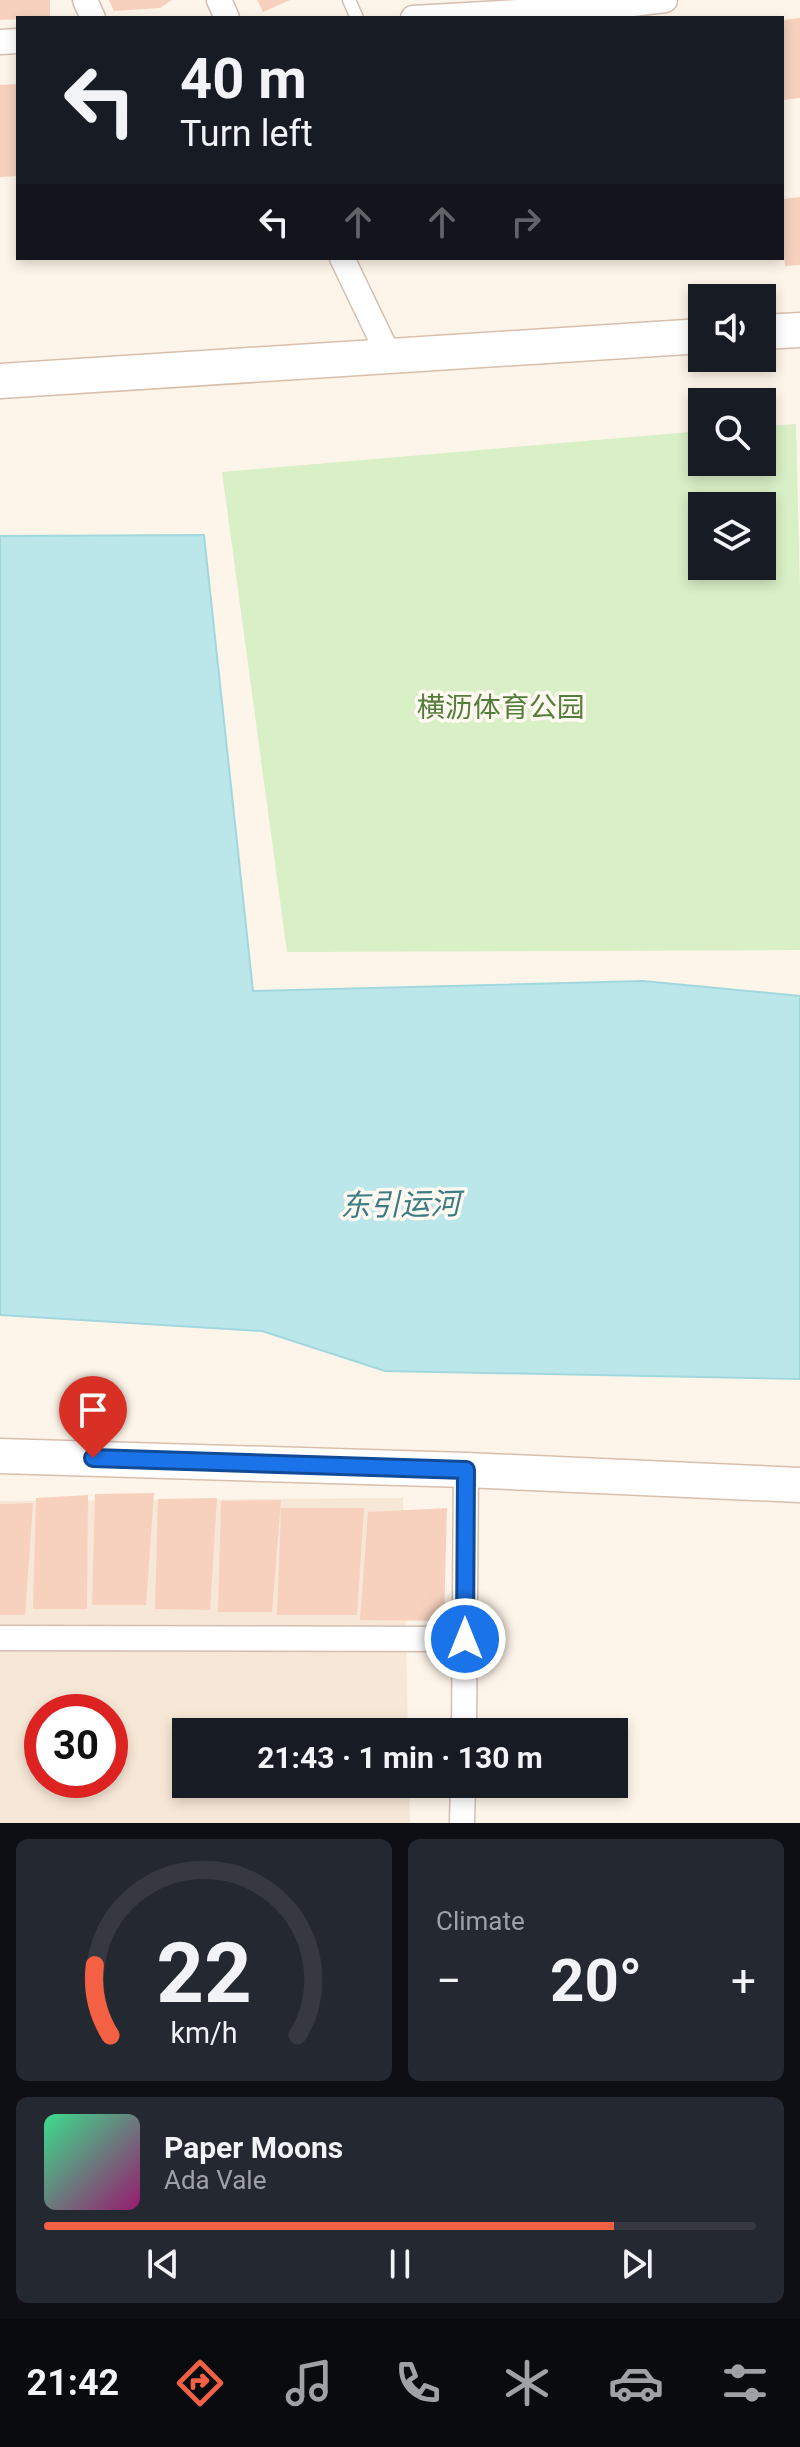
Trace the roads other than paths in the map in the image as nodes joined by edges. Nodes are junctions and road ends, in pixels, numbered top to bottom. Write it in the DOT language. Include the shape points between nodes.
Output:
graph roads {
  1 [pos="665,0"];
  2 [pos="608,4"];
  3 [pos="441,16"];
  4 [pos="343,260"];
  5 [pos="800,330"];
  6 [pos="776,331"];
  7 [pos="688,337"];
  8 [pos="389,356"];
  9 [pos="0,381"];
  10 [pos="0,1456"];
  11 [pos="466,1470"];
  12 [pos="800,1485"];
  13 [pos="0,1638"];
  14 [pos="465,1639"];
  15 [pos="464,1718"];
  16 [pos="463,1798"];
  17 [pos="462,1823"];
  1 -- 2 [label="street"];
  2 -- 3 [label="street"];
  4 -- 8 [label="street"];
  5 -- 6 [label="street"];
  7 -- 8 [label="street"];
  8 -- 9 [label="street"];
  10 -- 11 [label="street"];
  11 -- 12 [label="street"];
  11 -- 14 [label="street"];
  13 -- 14 [label="street"];
  14 -- 15 [label="street"];
  16 -- 17 [label="street"];
}
